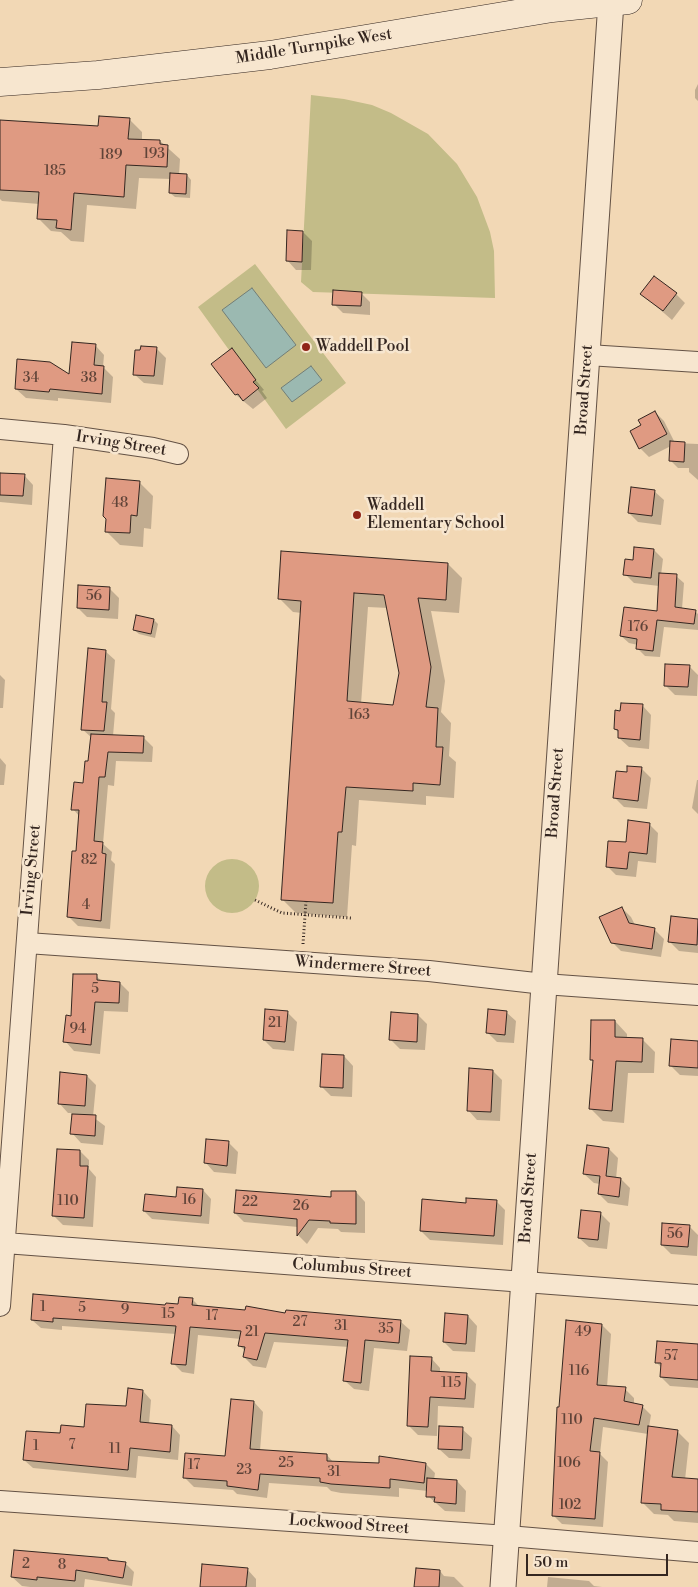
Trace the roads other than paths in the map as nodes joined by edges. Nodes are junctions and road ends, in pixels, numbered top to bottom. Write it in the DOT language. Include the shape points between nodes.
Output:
graph roads {
  1 [pos="617,1"];
  2 [pos="0,82"];
  3 [pos="588,355"];
  4 [pos="698,362"];
  5 [pos="0,429"];
  6 [pos="64,435"];
  7 [pos="178,454"];
  8 [pos="27,943"];
  9 [pos="544,984"];
  10 [pos="698,995"];
  11 [pos="8,1074"];
  12 [pos="5,1243"];
  13 [pos="523,1282"];
  14 [pos="698,1295"];
  15 [pos="0,1306"];
  16 [pos="0,1501"];
  17 [pos="508,1536"];
  18 [pos="698,1552"];
  19 [pos="502,1587"];
  1 -- 2 [label="main road, Middle Turnpike West" via="552,8 241,58"];
  1 -- 3 [label="street, Broad Street"];
  3 -- 4 [label="street"];
  3 -- 9 [label="street, Broad Street"];
  5 -- 6 [label="street, Irving Street"];
  6 -- 7 [label="street, Irving Street"];
  6 -- 8 [label="street, Irving Street"];
  8 -- 9 [label="street, Windermere Street" via="429,971"];
  8 -- 11 [label="street, Irving Street"];
  9 -- 10 [label="street, Windermere Street"];
  9 -- 13 [label="street, Broad Street"];
  11 -- 12 [label="street, Irving Street"];
  12 -- 13 [label="street, Columbus Street"];
  12 -- 15 [label="street, Irving Street"];
  13 -- 14 [label="street, Columbus Street"];
  13 -- 17 [label="street, Broad Street"];
  16 -- 17 [label="street, Lockwood Street"];
  17 -- 18 [label="street, Lockwood Street"];
  17 -- 19 [label="street, Broad Street"];
}
